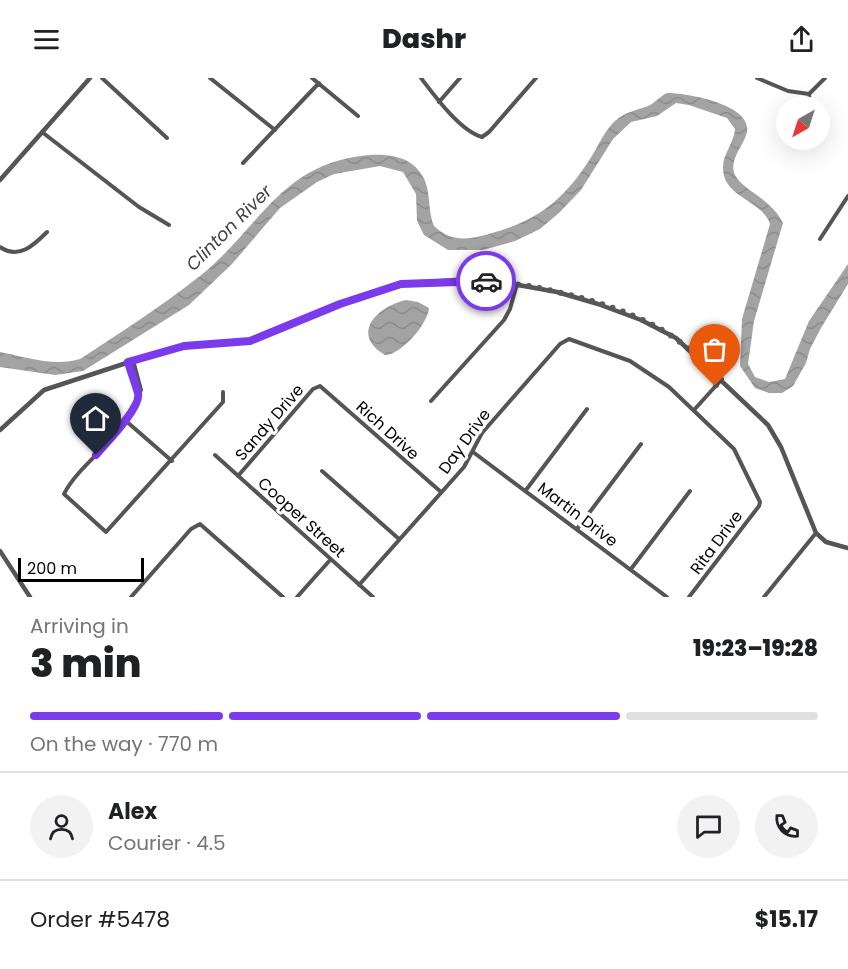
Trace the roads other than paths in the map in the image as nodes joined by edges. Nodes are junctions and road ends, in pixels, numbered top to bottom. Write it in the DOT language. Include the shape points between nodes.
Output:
graph roads {
  1 [pos="90,78"];
  2 [pos="102,78"];
  3 [pos="210,78"];
  4 [pos="312,78"];
  5 [pos="421,78"];
  6 [pos="460,78"];
  7 [pos="536,78"];
  8 [pos="757,78"];
  9 [pos="825,78"];
  10 [pos="319,83"];
  11 [pos="809,94"];
  12 [pos="439,102"];
  13 [pos="358,116"];
  14 [pos="274,130"];
  15 [pos="42,132"];
  16 [pos="167,138"];
  17 [pos="243,163"];
  18 [pos="0,180"];
  19 [pos="848,196"];
  20 [pos="169,225"];
  21 [pos="47,232"];
  22 [pos="820,239"];
  23 [pos="0,248"];
  24 [pos="517,284"];
  25 [pos="130,361"];
  26 [pos="722,379"];
  27 [pos="320,386"];
  28 [pos="223,392"];
  29 [pos="431,401"];
  30 [pos="587,409"];
  31 [pos="694,410"];
  32 [pos="126,421"];
  33 [pos="0,430"];
  34 [pos="641,444"];
  35 [pos="473,452"];
  36 [pos="215,456"];
  37 [pos="172,461"];
  38 [pos="322,471"];
  39 [pos="238,476"];
  40 [pos="526,490"];
  41 [pos="690,490"];
  42 [pos="441,492"];
  43 [pos="577,529"];
  44 [pos="816,533"];
  45 [pos="399,539"];
  46 [pos="848,548"];
  47 [pos="0,551"];
  48 [pos="331,559"];
  49 [pos="631,569"];
  50 [pos="358,585"];
  51 [pos="30,597"];
  52 [pos="131,597"];
  53 [pos="283,597"];
  54 [pos="297,597"];
  55 [pos="373,597"];
  56 [pos="667,597"];
  57 [pos="689,597"];
  58 [pos="764,597"];
  1 -- 15 [label="street"];
  2 -- 16 [label="street"];
  3 -- 14 [label="street"];
  4 -- 10 [label="street"];
  5 -- 12 [label="street"];
  6 -- 12 [label="street"];
  7 -- 12 [label="street" via="482,137"];
  8 -- 11 [label="street" via="788,91"];
  9 -- 11 [label="street"];
  10 -- 13 [label="street"];
  10 -- 14 [label="street"];
  14 -- 17 [label="street"];
  15 -- 18 [label="street"];
  15 -- 20 [label="street" via="139,207"];
  19 -- 22 [label="street"];
  21 -- 23 [label="street" via="26,250"];
  24 -- 25 [label="street" via="465,280 401,284 250,341 184,346"];
  24 -- 26 [label="street" via="570,296 653,326 676,338"];
  24 -- 29 [label="street" via="504,320"];
  25 -- 32 [label="street" via="138,401"];
  25 -- 33 [label="street" via="44,390"];
  26 -- 31 [label="street"];
  26 -- 44 [label="street" via="772,432"];
  27 -- 39 [label="street, Sandy Drive" via="313,389"];
  27 -- 42 [label="street, Rich Drive"];
  28 -- 37 [label="street" via="223,402"];
  30 -- 40 [label="street"];
  31 -- 35 [label="street, Day Drive" via="660,379 640,367 565,339 482,433"];
  31 -- 57 [label="street, Rita Drive" via="734,449 760,502"];
  32 -- 37 [label="street"];
  32 -- 37 [label="street" via="64,494 106,532"];
  34 -- 43 [label="street"];
  35 -- 40 [label="street, Martin Drive"];
  35 -- 42 [label="street, Day Drive"];
  36 -- 39 [label="street, Cooper Street"];
  38 -- 45 [label="street"];
  39 -- 48 [label="street, Cooper Street"];
  40 -- 43 [label="street, Martin Drive"];
  41 -- 49 [label="street"];
  42 -- 45 [label="street, Day Drive"];
  43 -- 49 [label="street, Martin Drive"];
  44 -- 46 [label="street" via="826,542"];
  44 -- 58 [label="street"];
  45 -- 50 [label="street, Day Drive"];
  47 -- 51 [label="street"];
  48 -- 50 [label="street, Cooper Street"];
  48 -- 54 [label="street"];
  49 -- 56 [label="street, Martin Drive"];
  50 -- 55 [label="street, Cooper Street"];
  52 -- 53 [label="street" via="198,524 205,526"];
}
